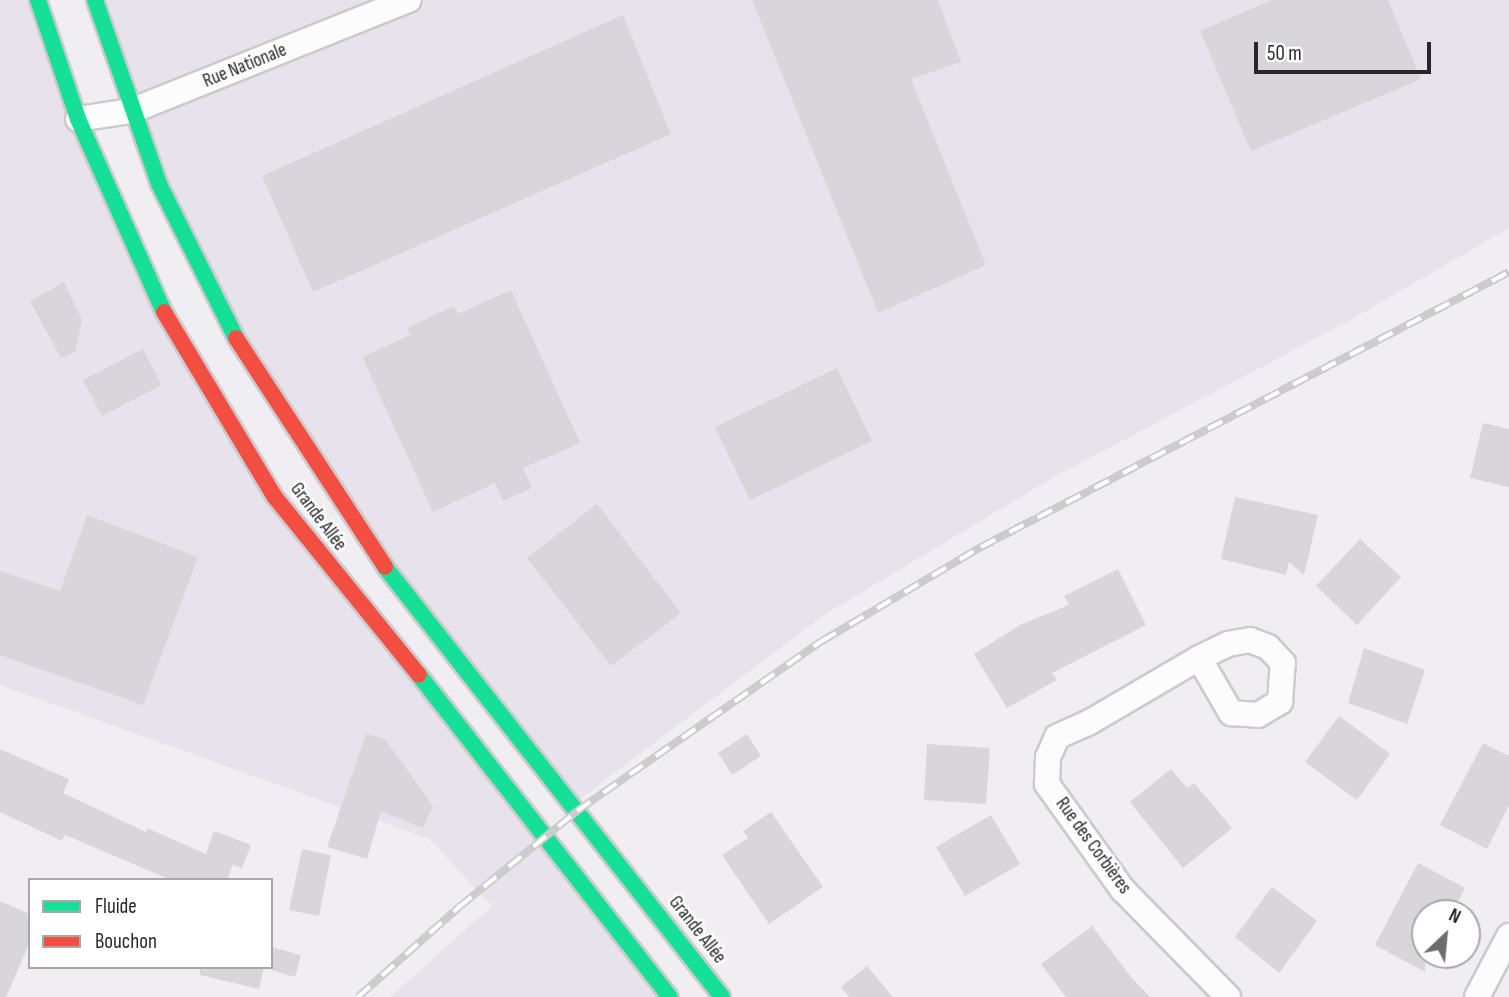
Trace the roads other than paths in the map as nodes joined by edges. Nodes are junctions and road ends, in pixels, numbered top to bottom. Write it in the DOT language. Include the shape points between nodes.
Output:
graph roads {
  1 [pos="38,0"];
  2 [pos="94,0"];
  3 [pos="409,0"];
  4 [pos="131,111"];
  5 [pos="78,119"];
  6 [pos="394,580"];
  7 [pos="360,607"];
  8 [pos="1199,658"];
  9 [pos="1509,936"];
  10 [pos="670,997"];
  11 [pos="722,997"];
  12 [pos="1228,997"];
  13 [pos="1477,997"];
  1 -- 5 [label="street, Grande Allée"];
  2 -- 4 [label="street, Grande Allée"];
  3 -- 4 [label="street, Rue Nationale"];
  4 -- 5 [label="street, Rue Nationale"];
  4 -- 6 [label="street, Grande Allée" via="174,216 264,396"];
  5 -- 7 [label="street, Grande Allée" via="158,302 233,414 274,496"];
  6 -- 7 [label="street"];
  6 -- 11 [label="street, Grande Allée"];
  7 -- 10 [label="street, Grande Allée" via="548,835"];
  8 -- 12 [label="street, Rue des Corbières" via="1057,737 1048,757 1047,784 1123,890"];
  9 -- 13 [label="street"];
}
